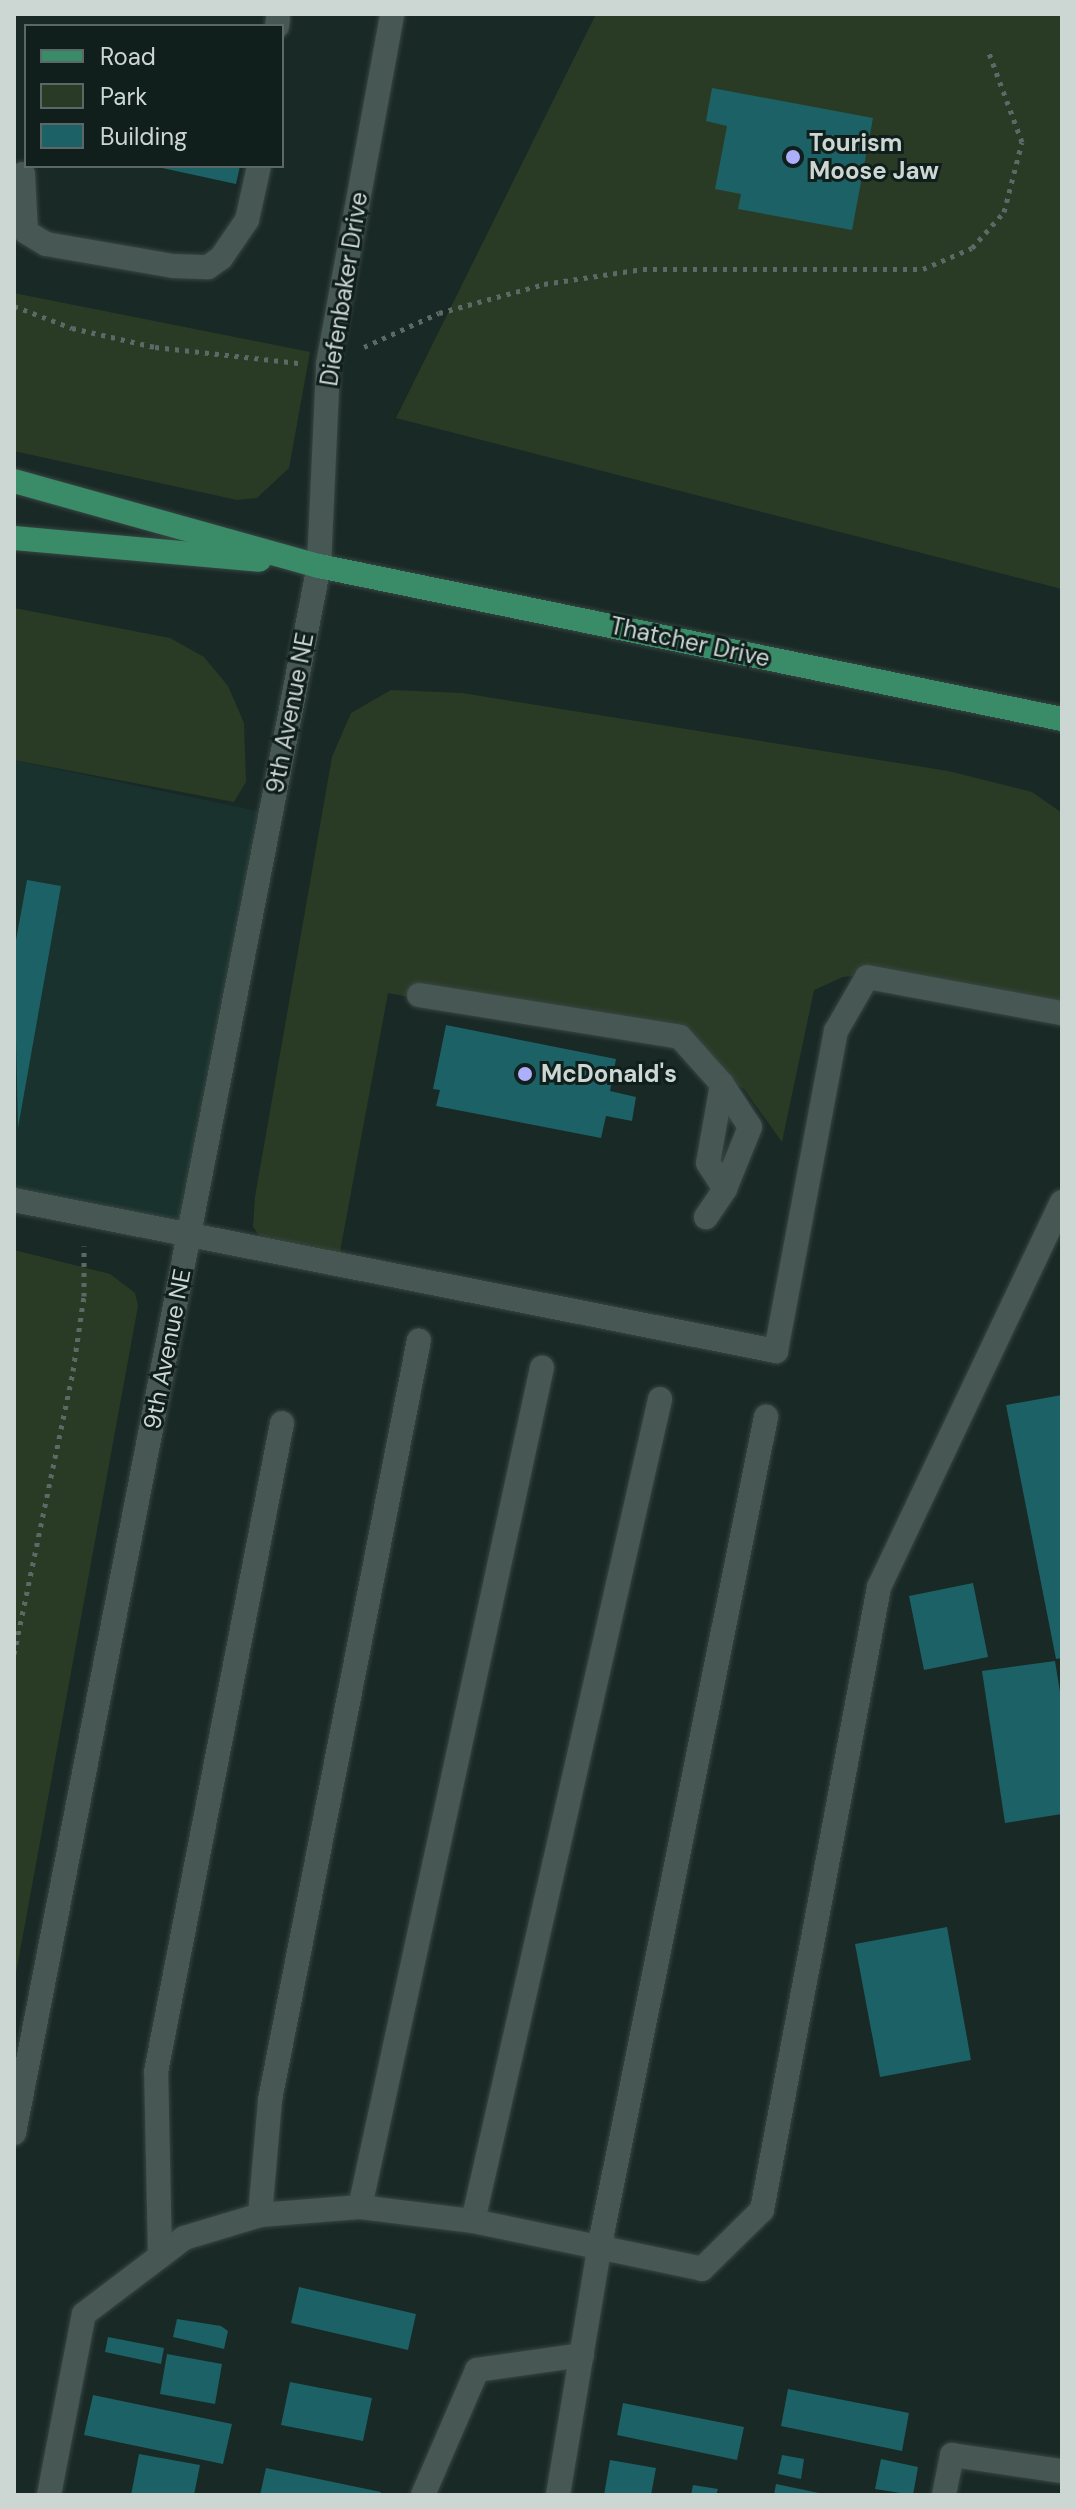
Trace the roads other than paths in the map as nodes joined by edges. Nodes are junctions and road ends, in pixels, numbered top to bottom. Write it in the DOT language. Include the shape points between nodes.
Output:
graph roads {
  1 [pos="392,14"];
  2 [pos="259,168"];
  3 [pos="23,174"];
  4 [pos="14,481"];
  5 [pos="14,538"];
  6 [pos="319,566"];
  7 [pos="1062,719"];
  8 [pos="419,995"];
  9 [pos="1062,1013"];
  10 [pos="722,1084"];
  11 [pos="725,1189"];
  12 [pos="14,1200"];
  13 [pos="1062,1202"];
  14 [pos="706,1217"];
  15 [pos="189,1233"];
  16 [pos="419,1340"];
  17 [pos="542,1367"];
  18 [pos="660,1399"];
  19 [pos="766,1417"];
  20 [pos="282,1423"];
  21 [pos="14,2133"];
  22 [pos="360,2207"];
  23 [pos="260,2215"];
  24 [pos="473,2221"];
  25 [pos="599,2249"];
  26 [pos="160,2256"];
  27 [pos="582,2355"];
  28 [pos="1062,2471"];
  29 [pos="49,2495"];
  30 [pos="423,2495"];
  31 [pos="558,2495"];
  32 [pos="944,2495"];
  1 -- 6 [label="street, Diefenbaker Drive" via="328,364"];
  2 -- 3 [label="street" via="247,220 221,258 208,267 46,244 26,232"];
  4 -- 6 [label="main road, Thatcher Drive"];
  5 -- 6 [label="main road, Thatcher Drive"];
  6 -- 7 [label="main road, Thatcher Drive"];
  6 -- 15 [label="street, 9th Avenue NE"];
  8 -- 10 [label="street" via="680,1037"];
  9 -- 15 [label="street" via="867,977 836,1031 776,1351"];
  10 -- 11 [label="street" via="708,1163"];
  10 -- 11 [label="street" via="750,1127"];
  11 -- 14 [label="street"];
  12 -- 15 [label="street"];
  13 -- 25 [label="street" via="879,1587 762,2210 702,2269"];
  15 -- 21 [label="street, 9th Avenue NE"];
  16 -- 23 [label="street" via="270,2100"];
  17 -- 22 [label="street"];
  18 -- 24 [label="street"];
  19 -- 25 [label="street"];
  20 -- 26 [label="street" via="156,2072"];
  22 -- 23 [label="street"];
  22 -- 24 [label="street"];
  23 -- 26 [label="street" via="184,2238"];
  24 -- 25 [label="street"];
  25 -- 27 [label="street"];
  26 -- 29 [label="street" via="84,2314"];
  27 -- 30 [label="street" via="477,2370"];
  27 -- 31 [label="street"];
  28 -- 32 [label="street" via="952,2455"];
}
